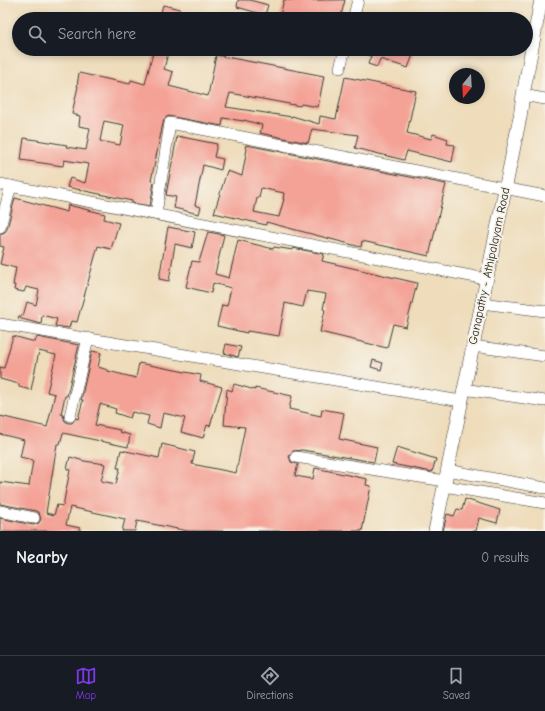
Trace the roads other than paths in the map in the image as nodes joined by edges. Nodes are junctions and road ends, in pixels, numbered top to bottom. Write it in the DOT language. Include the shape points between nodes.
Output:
graph roads {
  1 [pos="358,0"];
  2 [pos="541,0"];
  3 [pos="355,12"];
  4 [pos="533,42"];
  5 [pos="343,56"];
  6 [pos="530,56"];
  7 [pos="340,68"];
  8 [pos="523,95"];
  9 [pos="545,99"];
  10 [pos="5,185"];
  11 [pos="505,188"];
  12 [pos="545,196"];
  13 [pos="156,214"];
  14 [pos="0,227"];
  15 [pos="486,279"];
  16 [pos="482,303"];
  17 [pos="545,311"];
  18 [pos="0,324"];
  19 [pos="88,338"];
  20 [pos="472,346"];
  21 [pos="545,356"];
  22 [pos="462,395"];
  23 [pos="545,401"];
  24 [pos="70,416"];
  25 [pos="296,457"];
  26 [pos="445,479"];
  27 [pos="545,488"];
  28 [pos="545,503"];
  29 [pos="0,511"];
  30 [pos="34,518"];
  31 [pos="435,531"];
  1 -- 3 [label="street"];
  2 -- 4 [label="main road, Ganapathy - Athipalayam Road"];
  5 -- 7 [label="street"];
  6 -- 8 [label="main road, Ganapathy - Athipalayam Road"];
  8 -- 9 [label="street"];
  8 -- 11 [label="main road, Ganapathy - Athipalayam Road"];
  10 -- 13 [label="street"];
  10 -- 14 [label="street"];
  11 -- 12 [label="street"];
  11 -- 13 [label="street" via="170,123"];
  11 -- 15 [label="main road, Ganapathy - Athipalayam Road"];
  13 -- 15 [label="street"];
  15 -- 16 [label="main road, Ganapathy - Athipalayam Road"];
  16 -- 17 [label="street"];
  16 -- 20 [label="main road, Ganapathy - Athipalayam Road"];
  18 -- 19 [label="street"];
  19 -- 22 [label="street"];
  19 -- 24 [label="street"];
  20 -- 21 [label="street"];
  20 -- 22 [label="main road, Ganapathy - Athipalayam Road"];
  22 -- 23 [label="street"];
  22 -- 26 [label="main road, Ganapathy - Athipalayam Road"];
  25 -- 26 [label="street"];
  26 -- 27 [label="street"];
  26 -- 28 [label="street"];
  26 -- 31 [label="main road, Ganapathy - Athipalayam Road"];
  29 -- 30 [label="street"];
}
